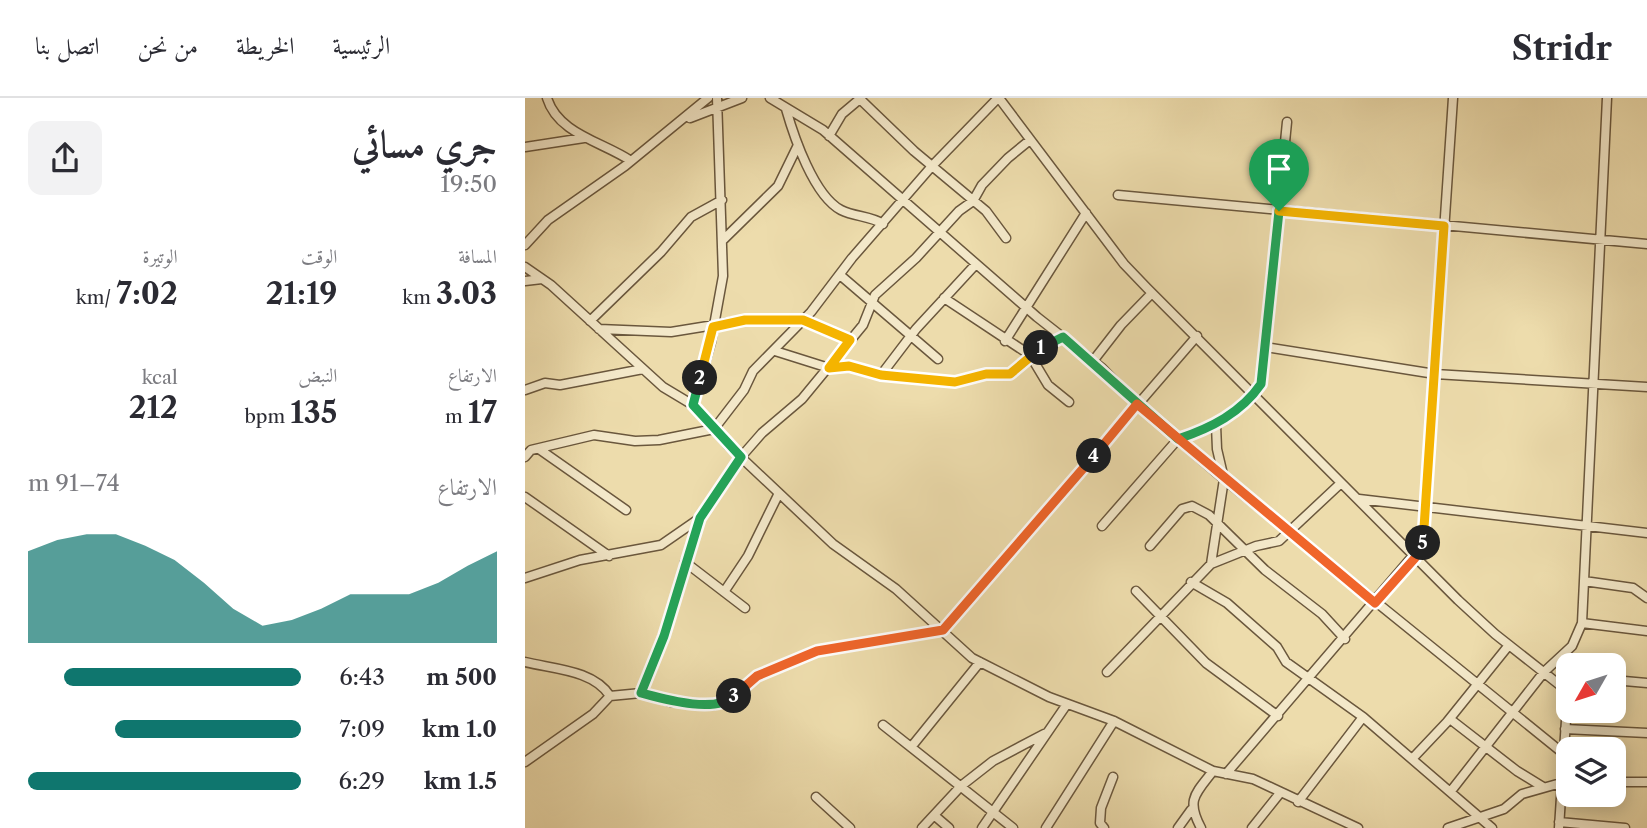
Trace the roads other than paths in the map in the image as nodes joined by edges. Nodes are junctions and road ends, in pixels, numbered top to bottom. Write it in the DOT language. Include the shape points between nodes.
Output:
graph roads {
  1 [pos="547,98"];
  2 [pos="708,98"];
  3 [pos="742,98"];
  4 [pos="770,98"];
  5 [pos="998,98"];
  6 [pos="1453,98"];
  7 [pos="1607,98"];
  8 [pos="860,99"];
  9 [pos="717,103"];
  10 [pos="786,109"];
  11 [pos="681,121"];
  12 [pos="1287,122"];
  13 [pos="829,136"];
  14 [pos="584,138"];
  15 [pos="1030,141"];
  16 [pos="798,145"];
  17 [pos="525,147"];
  18 [pos="631,161"];
  19 [pos="932,166"];
  20 [pos="1118,195"];
  21 [pos="722,200"];
  22 [pos="903,201"];
  23 [pos="973,201"];
  24 [pos="1279,211"];
  25 [pos="1086,213"];
  26 [pos="883,224"];
  27 [pos="1444,226"];
  28 [pos="941,233"];
  29 [pos="1006,238"];
  30 [pos="723,240"];
  31 [pos="1600,241"];
  32 [pos="1647,244"];
  33 [pos="525,245"];
  34 [pos="976,264"];
  35 [pos="525,267"];
  36 [pos="840,275"];
  37 [pos="542,279"];
  38 [pos="525,281"];
  39 [pos="1153,293"];
  40 [pos="944,298"];
  41 [pos="873,303"];
  42 [pos="1027,307"];
  43 [pos="803,320"];
  44 [pos="590,321"];
  45 [pos="713,327"];
  46 [pos="599,329"];
  47 [pos="1197,335"];
  48 [pos="910,337"];
  49 [pos="1063,337"];
  50 [pos="850,340"];
  51 [pos="1005,341"];
  52 [pos="1265,347"];
  53 [pos="775,351"];
  54 [pos="1030,355"];
  55 [pos="937,359"];
  56 [pos="1093,361"];
  57 [pos="829,368"];
  58 [pos="643,369"];
  59 [pos="1435,374"];
  60 [pos="881,375"];
  61 [pos="1593,384"];
  62 [pos="1647,387"];
  63 [pos="525,390"];
  64 [pos="1252,396"];
  65 [pos="1069,402"];
  66 [pos="1137,404"];
  67 [pos="693,405"];
  68 [pos="1216,425"];
  69 [pos="714,429"];
  70 [pos="1178,439"];
  71 [pos="539,449"];
  72 [pos="525,457"];
  73 [pos="741,457"];
  74 [pos="1224,479"];
  75 [pos="1341,483"];
  76 [pos="779,493"];
  77 [pos="525,497"];
  78 [pos="1359,499"];
  79 [pos="1426,507"];
  80 [pos="626,510"];
  81 [pos="700,518"];
  82 [pos="1102,526"];
  83 [pos="1218,526"];
  84 [pos="1587,526"];
  85 [pos="1292,532"];
  86 [pos="1647,533"];
  87 [pos="1150,547"];
  88 [pos="1243,551"];
  89 [pos="609,556"];
  90 [pos="1415,558"];
  91 [pos="685,562"];
  92 [pos="1211,564"];
  93 [pos="525,578"];
  94 [pos="1584,580"];
  95 [pos="1191,582"];
  96 [pos="1136,591"];
  97 [pos="724,592"];
  98 [pos="1647,598"];
  99 [pos="1375,603"];
  100 [pos="745,608"];
  101 [pos="1160,615"];
  102 [pos="1582,623"];
  103 [pos="943,630"];
  104 [pos="1647,631"];
  105 [pos="1345,639"];
  106 [pos="1509,645"];
  107 [pos="525,662"];
  108 [pos="980,662"];
  109 [pos="1107,672"];
  110 [pos="1544,673"];
  111 [pos="1311,679"];
  112 [pos="1556,679"];
  113 [pos="1626,681"];
  114 [pos="1477,683"];
  115 [pos="1647,683"];
  116 [pos="641,693"];
  117 [pos="610,696"];
  118 [pos="1067,704"];
  119 [pos="1513,715"];
  120 [pos="1278,716"];
  121 [pos="1363,717"];
  122 [pos="1450,719"];
  123 [pos="1114,721"];
  124 [pos="1566,723"];
  125 [pos="883,725"];
  126 [pos="1565,729"];
  127 [pos="1647,733"];
  128 [pos="1044,734"];
  129 [pos="1564,737"];
  130 [pos="912,747"];
  131 [pos="1487,747"];
  132 [pos="1556,749"];
  133 [pos="1412,759"];
  134 [pos="525,762"];
  135 [pos="1213,771"];
  136 [pos="1226,774"];
  137 [pos="1113,777"];
  138 [pos="1626,782"];
  139 [pos="1647,782"];
  140 [pos="1556,783"];
  141 [pos="961,786"];
  142 [pos="1543,787"];
  143 [pos="1451,792"];
  144 [pos="1280,793"];
  145 [pos="816,797"];
  146 [pos="1299,802"];
  147 [pos="1561,807"];
  148 [pos="1191,810"];
  149 [pos="994,813"];
  150 [pos="935,816"];
  151 [pos="1480,817"];
  152 [pos="1559,825"];
  153 [pos="1353,827"];
  154 [pos="1603,827"];
  155 [pos="850,828"];
  156 [pos="922,828"];
  157 [pos="949,828"];
  158 [pos="982,828"];
  159 [pos="1013,828"];
  160 [pos="1046,828"];
  161 [pos="1104,828"];
  162 [pos="1178,828"];
  163 [pos="1201,828"];
  164 [pos="1252,828"];
  165 [pos="1448,828"];
  166 [pos="1492,828"];
  167 [pos="1625,828"];
  1 -- 14 [label="street" via="550,109"];
  2 -- 11 [label="street"];
  3 -- 9 [label="street"];
  4 -- 10 [label="street"];
  5 -- 15 [label="street"];
  5 -- 19 [label="street"];
  6 -- 27 [label="street"];
  7 -- 31 [label="street"];
  8 -- 13 [label="street" via="842,114"];
  8 -- 19 [label="street"];
  9 -- 11 [label="street"];
  9 -- 21 [label="street"];
  10 -- 13 [label="street"];
  10 -- 16 [label="street"];
  11 -- 18 [label="street"];
  12 -- 24 [label="street"];
  13 -- 22 [label="street"];
  14 -- 17 [label="street"];
  14 -- 18 [label="street"];
  15 -- 23 [label="street" via="991,176"];
  15 -- 25 [label="street"];
  16 -- 26 [label="street" via="813,177 839,209"];
  16 -- 30 [label="street" via="778,186"];
  18 -- 33 [label="street" via="548,220"];
  19 -- 22 [label="street"];
  19 -- 23 [label="street"];
  20 -- 24 [label="street"];
  21 -- 30 [label="street"];
  21 -- 44 [label="street" via="691,217"];
  22 -- 26 [label="street"];
  22 -- 28 [label="street"];
  23 -- 28 [label="street"];
  23 -- 29 [label="street"];
  24 -- 27 [label="street"];
  24 -- 52 [label="street"];
  25 -- 39 [label="street" via="1124,264"];
  25 -- 42 [label="street"];
  26 -- 36 [label="street"];
  27 -- 31 [label="street"];
  27 -- 59 [label="street"];
  28 -- 34 [label="street"];
  28 -- 41 [label="street" via="874,295"];
  30 -- 45 [label="street" via="723,276"];
  31 -- 32 [label="street"];
  31 -- 61 [label="street"];
  34 -- 40 [label="street"];
  34 -- 42 [label="street"];
  35 -- 37 [label="street"];
  36 -- 41 [label="street"];
  36 -- 43 [label="street"];
  37 -- 38 [label="street"];
  37 -- 44 [label="street"];
  39 -- 47 [label="street"];
  39 -- 56 [label="street"];
  40 -- 48 [label="street"];
  40 -- 51 [label="street"];
  41 -- 48 [label="street"];
  41 -- 50 [label="street"];
  42 -- 49 [label="street"];
  42 -- 51 [label="street"];
  43 -- 45 [label="street" via="745,320"];
  43 -- 50 [label="street"];
  43 -- 53 [label="street"];
  44 -- 46 [label="street"];
  45 -- 46 [label="street" via="671,332"];
  45 -- 67 [label="street"];
  46 -- 58 [label="street"];
  47 -- 64 [label="street"];
  47 -- 66 [label="street"];
  48 -- 55 [label="street"];
  48 -- 60 [label="street"];
  49 -- 54 [label="street"];
  49 -- 56 [label="street"];
  50 -- 57 [label="street"];
  51 -- 54 [label="street"];
  52 -- 59 [label="street"];
  52 -- 64 [label="street" via="1261,384"];
  53 -- 57 [label="street"];
  53 -- 69 [label="street" via="753,371"];
  54 -- 60 [label="street" via="1010,374 969,380"];
  54 -- 65 [label="street" via="1048,385"];
  56 -- 66 [label="street"];
  57 -- 60 [label="street" via="849,366"];
  57 -- 73 [label="street"];
  58 -- 63 [label="street"];
  58 -- 67 [label="street"];
  59 -- 61 [label="street"];
  59 -- 79 [label="street"];
  61 -- 62 [label="street"];
  61 -- 84 [label="street"];
  64 -- 68 [label="street"];
  64 -- 75 [label="street"];
  66 -- 70 [label="street"];
  66 -- 103 [label="street"];
  67 -- 69 [label="street"];
  68 -- 70 [label="street"];
  68 -- 74 [label="street"];
  69 -- 71 [label="street" via="659,440 594,435"];
  69 -- 73 [label="street"];
  70 -- 74 [label="street"];
  70 -- 82 [label="street"];
  71 -- 72 [label="street"];
  71 -- 80 [label="street"];
  73 -- 76 [label="street"];
  73 -- 81 [label="street"];
  74 -- 83 [label="street"];
  74 -- 85 [label="street"];
  75 -- 78 [label="street"];
  75 -- 85 [label="street"];
  76 -- 97 [label="street"];
  76 -- 103 [label="street" via="833,544"];
  77 -- 89 [label="street"];
  78 -- 79 [label="street"];
  78 -- 90 [label="street"];
  79 -- 84 [label="street"];
  79 -- 90 [label="street" via="1423,544"];
  81 -- 89 [label="street" via="661,545"];
  81 -- 91 [label="street"];
  83 -- 87 [label="street" via="1192,506 1182,509"];
  83 -- 88 [label="street"];
  83 -- 92 [label="street"];
  84 -- 86 [label="street"];
  84 -- 94 [label="street"];
  85 -- 88 [label="street" via="1279,541"];
  85 -- 99 [label="street"];
  88 -- 92 [label="street"];
  88 -- 105 [label="street" via="1322,614"];
  89 -- 93 [label="street"];
  90 -- 99 [label="street"];
  90 -- 106 [label="street"];
  91 -- 97 [label="street"];
  91 -- 116 [label="street" via="664,636"];
  92 -- 95 [label="street"];
  94 -- 98 [label="street" via="1625,585"];
  94 -- 102 [label="street"];
  95 -- 101 [label="street"];
  95 -- 111 [label="street" via="1227,603 1277,647 1286,662"];
  96 -- 101 [label="street"];
  97 -- 100 [label="street"];
  99 -- 105 [label="street"];
  99 -- 114 [label="street"];
  101 -- 109 [label="street"];
  101 -- 120 [label="street" via="1206,663"];
  102 -- 104 [label="street"];
  102 -- 110 [label="street" via="1572,646"];
  103 -- 108 [label="street"];
  103 -- 116 [label="street" via="817,651 757,676 730,700 713,705 671,702"];
  105 -- 111 [label="street"];
  106 -- 110 [label="street"];
  106 -- 114 [label="street"];
  107 -- 117 [label="street" via="591,677 602,683"];
  108 -- 118 [label="street"];
  108 -- 130 [label="street"];
  110 -- 112 [label="street"];
  110 -- 119 [label="street"];
  111 -- 120 [label="street"];
  111 -- 121 [label="street"];
  113 -- 115 [label="street"];
  114 -- 119 [label="street"];
  114 -- 122 [label="street"];
  116 -- 117 [label="street"];
  117 -- 134 [label="street" via="593,714"];
  118 -- 123 [label="street"];
  118 -- 128 [label="street"];
  119 -- 131 [label="street"];
  119 -- 132 [label="street"];
  120 -- 136 [label="street"];
  121 -- 133 [label="street"];
  121 -- 146 [label="street"];
  122 -- 131 [label="street"];
  122 -- 133 [label="street"];
  123 -- 135 [label="street"];
  123 -- 160 [label="street"];
  124 -- 126 [label="street"];
  125 -- 130 [label="street"];
  126 -- 127 [label="street"];
  126 -- 129 [label="street"];
  128 -- 141 [label="street" via="993,761"];
  128 -- 149 [label="street"];
  130 -- 141 [label="street"];
  131 -- 142 [label="street"];
  131 -- 143 [label="street"];
  133 -- 143 [label="street"];
  135 -- 136 [label="street"];
  135 -- 148 [label="street" via="1194,796"];
  136 -- 144 [label="street" via="1253,779"];
  137 -- 161 [label="street" via="1101,808"];
  138 -- 139 [label="street"];
  140 -- 142 [label="street"];
  141 -- 149 [label="street"];
  141 -- 150 [label="street"];
  142 -- 151 [label="street"];
  143 -- 151 [label="street"];
  144 -- 146 [label="street"];
  144 -- 164 [label="street"];
  145 -- 155 [label="street"];
  146 -- 153 [label="street"];
  147 -- 152 [label="street"];
  148 -- 162 [label="street"];
  148 -- 163 [label="street"];
  149 -- 158 [label="street"];
  149 -- 159 [label="street"];
  150 -- 156 [label="street"];
  150 -- 157 [label="street"];
  151 -- 165 [label="street"];
  151 -- 166 [label="street"];
  152 -- 154 [label="street"];
  154 -- 167 [label="street"];
}
